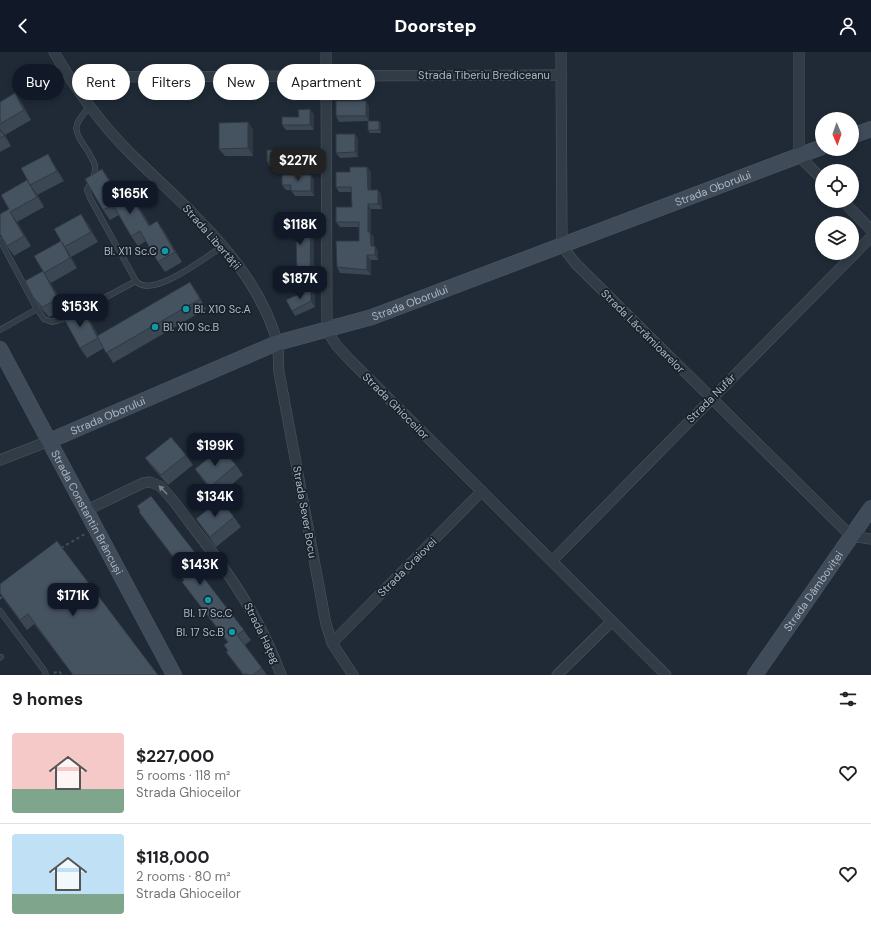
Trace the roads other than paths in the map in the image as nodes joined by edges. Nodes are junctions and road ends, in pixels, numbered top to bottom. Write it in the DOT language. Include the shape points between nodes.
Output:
graph roads {
  1 [pos="54,52"];
  2 [pos="326,52"];
  3 [pos="561,52"];
  4 [pos="799,52"];
  5 [pos="327,64"];
  6 [pos="277,75"];
  7 [pos="375,75"];
  8 [pos="561,75"];
  9 [pos="130,77"];
  10 [pos="72,81"];
  11 [pos="86,100"];
  12 [pos="327,100"];
  13 [pos="91,106"];
  14 [pos="871,129"];
  15 [pos="859,133"];
  16 [pos="815,150"];
  17 [pos="799,156"];
  18 [pos="815,172"];
  19 [pos="850,208"];
  20 [pos="871,230"];
  21 [pos="871,237"];
  22 [pos="0,240"];
  23 [pos="223,246"];
  24 [pos="562,246"];
  25 [pos="136,281"];
  26 [pos="37,309"];
  27 [pos="0,330"];
  28 [pos="327,331"];
  29 [pos="277,342"];
  30 [pos="1,353"];
  31 [pos="711,398"];
  32 [pos="49,441"];
  33 [pos="0,460"];
  34 [pos="482,492"];
  35 [pos="871,508"];
  36 [pos="85,511"];
  37 [pos="851,536"];
  38 [pos="871,538"];
  39 [pos="552,561"];
  40 [pos="0,611"];
  41 [pos="612,621"];
  42 [pos="332,643"];
  43 [pos="46,675"];
  44 [pos="174,675"];
  45 [pos="281,675"];
  46 [pos="353,675"];
  47 [pos="557,675"];
  48 [pos="666,675"];
  49 [pos="755,675"];
  1 -- 10 [label="street, Strada Libertății"];
  2 -- 5 [label="street"];
  3 -- 8 [label="street"];
  4 -- 17 [label="street"];
  6 -- 9 [label="street, Strada Tiberiu Brediceanu"];
  7 -- 8 [label="street, Strada Tiberiu Brediceanu"];
  8 -- 24 [label="street"];
  11 -- 13 [label="street, Strada Libertății"];
  12 -- 28 [label="street"];
  13 -- 23 [label="street, Strada Libertății" via="126,148 173,192"];
  13 -- 25 [label="lane" via="77,121 76,127 79,138 95,167 87,190"];
  14 -- 15 [label="street"];
  16 -- 17 [label="street, Strada Oborului"];
  17 -- 18 [label="street"];
  17 -- 24 [label="street, Strada Oborului"];
  19 -- 20 [label="street"];
  21 -- 31 [label="street, Strada Nufăr"];
  22 -- 26 [label="lane"];
  23 -- 25 [label="lane" via="170,279 147,286 142,286"];
  23 -- 29 [label="street, Strada Libertății" via="253,288"];
  24 -- 28 [label="street, Strada Oborului" via="372,318"];
  24 -- 31 [label="street, Strada Lăcrămioarelor" via="576,264"];
  25 -- 26 [label="lane" via="57,322 44,319"];
  26 -- 27 [label="lane"];
  28 -- 29 [label="street, Strada Oborului"];
  28 -- 34 [label="street, Strada Ghioceilor" via="349,359"];
  29 -- 32 [label="street, Strada Oborului"];
  29 -- 42 [label="street, Strada Sever Bocu" via="279,372 326,624"];
  30 -- 32 [label="street, Strada Constantin Brâncuși"];
  31 -- 37 [label="street, Strada Lăcrămioarelor"];
  31 -- 39 [label="street, Strada Nufăr"];
  32 -- 33 [label="street, Strada Oborului"];
  32 -- 36 [label="street, Strada Constantin Brâncuși"];
  34 -- 39 [label="street, Strada Ghioceilor"];
  34 -- 42 [label="street, Strada Craiovei"];
  35 -- 37 [label="street, Strada Dâmboviței"];
  36 -- 44 [label="street, Strada Constantin Brâncuși"];
  45 -- 36 [label="street, Strada Hațeg, one-way" via="272,650 250,606 160,486 150,482 143,483"];
  37 -- 38 [label="street"];
  37 -- 49 [label="street, Strada Dâmboviței"];
  39 -- 41 [label="street, Strada Ghioceilor"];
  40 -- 43 [label="lane"];
  41 -- 47 [label="street"];
  41 -- 48 [label="street, Strada Ghioceilor"];
  42 -- 46 [label="street, Strada Sever Bocu"];
}
